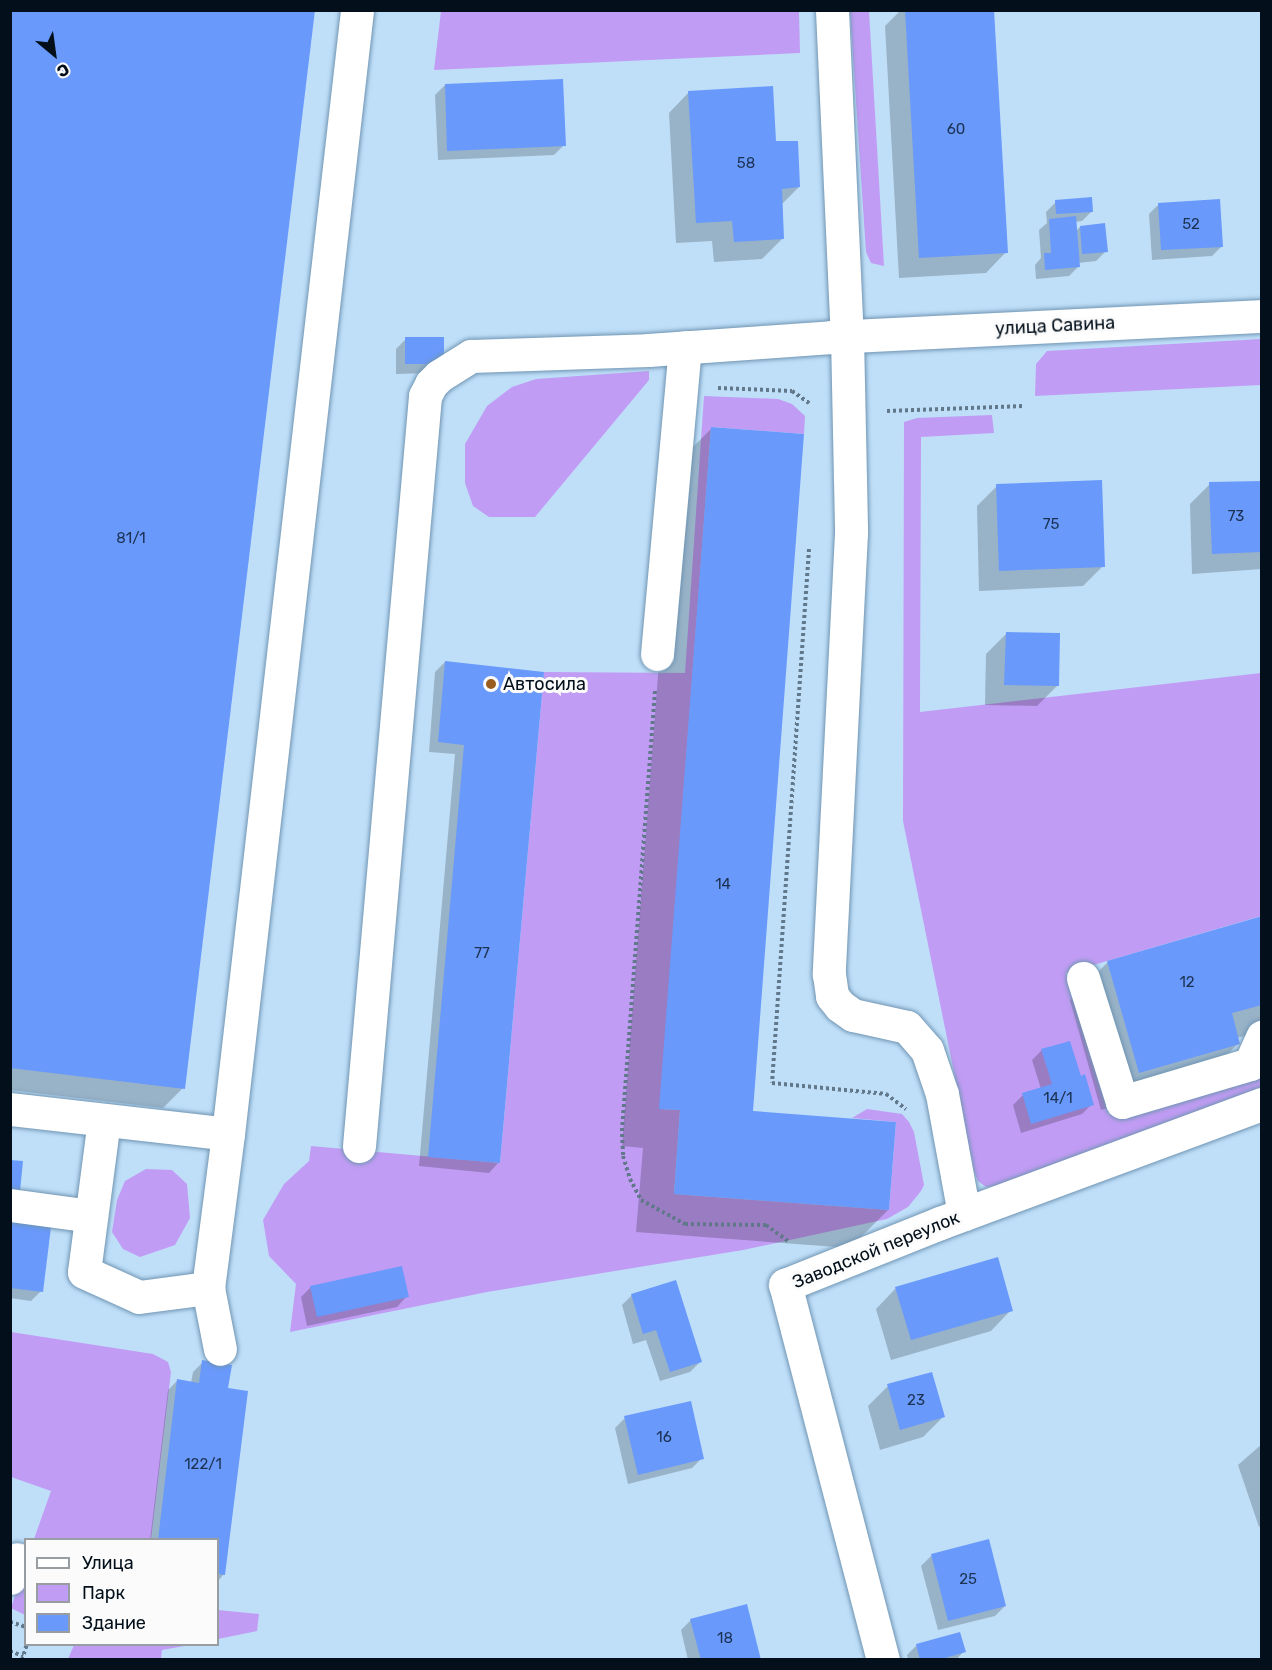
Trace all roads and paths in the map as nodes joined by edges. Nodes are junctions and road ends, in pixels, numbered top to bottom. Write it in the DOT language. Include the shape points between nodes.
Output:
graph roads {
  1 [pos="357,10"];
  2 [pos="832,10"];
  3 [pos="1262,316"];
  4 [pos="848,336"];
  5 [pos="685,347"];
  6 [pos="1024,406"];
  7 [pos="849,413"];
  8 [pos="657,654"];
  9 [pos="1083,978"];
  10 [pos="1262,1037"];
  11 [pos="1262,1104"];
  12 [pos="10,1109"];
  13 [pos="104,1120"];
  14 [pos="228,1134"];
  15 [pos="359,1146"];
  16 [pos="10,1205"];
  17 [pos="964,1214"];
  18 [pos="92,1216"];
  19 [pos="824,1267"];
  20 [pos="208,1288"];
  21 [pos="220,1349"];
  22 [pos="10,1651"];
  23 [pos="22,1658"];
  24 [pos="883,1659"];
  1 -- 14 [label="street"];
  2 -- 4 [label="street"];
  3 -- 4 [label="street, улица Савина"];
  4 -- 5 [label="street, улица Савина"];
  4 -- 7 [label="street"];
  5 -- 8 [label="street"];
  5 -- 15 [label="street, улица Савина" via="471,356 439,376 425,396"];
  6 -- 7 [label="path"];
  7 -- 17 [label="street" via="851,533 829,974 832,996 853,1015 907,1027 927,1050 942,1094"];
  8 -- 19 [label="path" via="622,1134 630,1179 641,1200 685,1224 766,1225"];
  9 -- 10 [label="street" via="1122,1102 1250,1064"];
  11 -- 17 [label="street, Заводской переулок"];
  12 -- 13 [label="street"];
  13 -- 14 [label="street"];
  13 -- 18 [label="street"];
  14 -- 20 [label="street"];
  16 -- 18 [label="street"];
  17 -- 19 [label="street, Заводской переулок"];
  18 -- 20 [label="street" via="84,1272 139,1297"];
  19 -- 24 [label="street, Заводской переулок" via="785,1285"];
  20 -- 21 [label="street"];
  22 -- 23 [label="path"];
}
